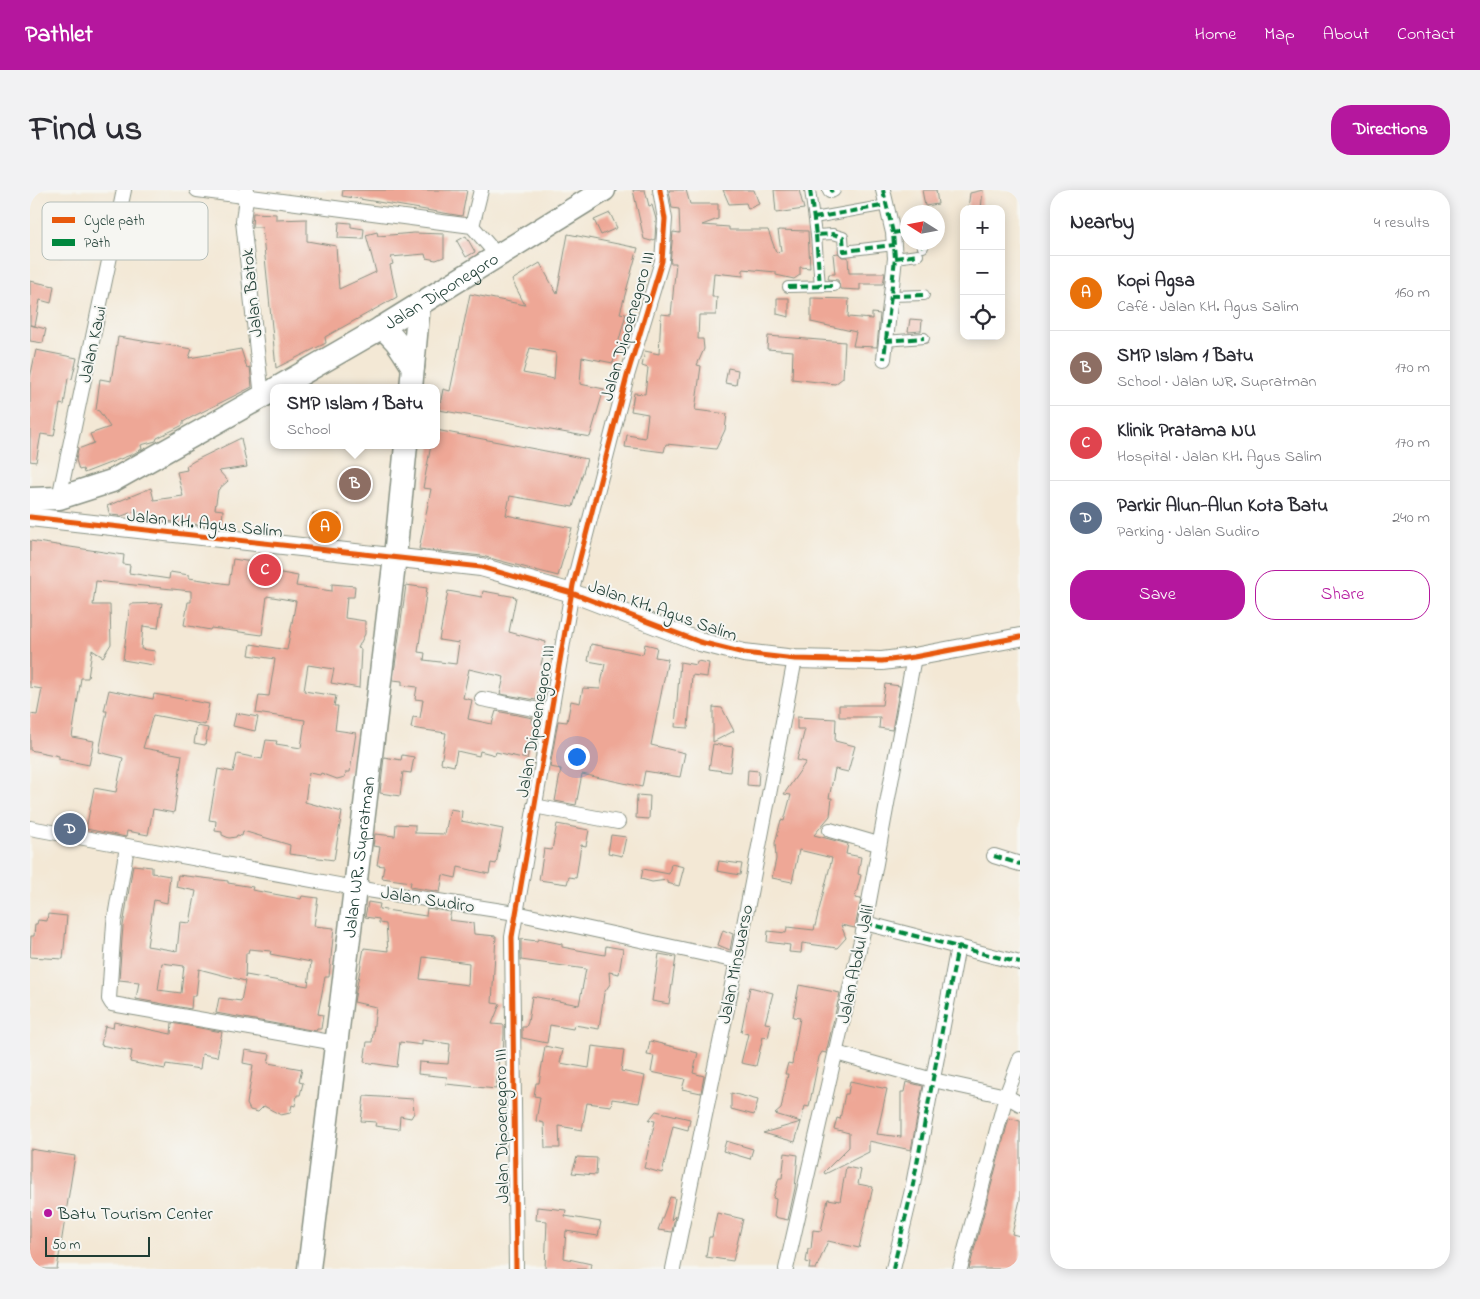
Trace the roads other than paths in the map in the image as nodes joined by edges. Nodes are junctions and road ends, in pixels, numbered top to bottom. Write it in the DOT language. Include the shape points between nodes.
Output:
graph roads {
  1 [pos="197,190"];
  2 [pos="481,190"];
  3 [pos="604,190"];
  4 [pos="660,190"];
  5 [pos="810,190"];
  6 [pos="883,190"];
  7 [pos="246,193"];
  8 [pos="887,205"];
  9 [pos="814,218"];
  10 [pos="472,226"];
  11 [pos="816,235"];
  12 [pos="900,239"];
  13 [pos="894,245"];
  14 [pos="900,246"];
  15 [pos="497,255"];
  16 [pos="109,260"];
  17 [pos="820,286"];
  18 [pos="834,286"];
  19 [pos="788,287"];
  20 [pos="924,295"];
  21 [pos="891,296"];
  22 [pos="419,304"];
  23 [pos="382,328"];
  24 [pos="924,338"];
  25 [pos="885,341"];
  26 [pos="884,359"];
  27 [pos="412,377"];
  28 [pos="283,384"];
  29 [pos="270,385"];
  30 [pos="270,392"];
  31 [pos="406,449"];
  32 [pos="59,498"];
  33 [pos="30,499"];
  34 [pos="30,517"];
  35 [pos="395,557"];
  36 [pos="572,593"];
  37 [pos="1020,637"];
  38 [pos="914,658"];
  39 [pos="795,659"];
  40 [pos="482,699"];
  41 [pos="550,712"];
  42 [pos="534,806"];
  43 [pos="618,822"];
  44 [pos="30,828"];
  45 [pos="830,830"];
  46 [pos="878,844"];
  47 [pos="128,847"];
  48 [pos="994,856"];
  49 [pos="1020,864"];
  50 [pos="355,888"];
  51 [pos="516,913"];
  52 [pos="865,923"];
  53 [pos="958,946"];
  54 [pos="737,962"];
  55 [pos="1020,963"];
  56 [pos="336,1043"];
  57 [pos="836,1053"];
  58 [pos="1020,1058"];
  59 [pos="933,1080"];
  60 [pos="1006,1096"];
  61 [pos="1020,1104"];
  62 [pos="309,1269"];
  63 [pos="516,1269"];
  64 [pos="673,1269"];
  65 [pos="786,1269"];
  66 [pos="893,1269"];
  67 [pos="960,1269"];
  1 -- 7 [label="street"];
  2 -- 10 [label="street"];
  3 -- 15 [label="main road, Jalan Diponegoro"];
  4 -- 36 [label="street, Jalan Dipoenegoro III" via="665,219 662,261 627,376"];
  5 -- 9 [label="street"];
  6 -- 8 [label="street"];
  7 -- 10 [label="street"];
  7 -- 29 [label="street, Jalan Batok" via="243,221"];
  8 -- 9 [label="street"];
  8 -- 13 [label="street"];
  9 -- 11 [label="street"];
  10 -- 15 [label="street"];
  11 -- 13 [label="street" via="842,237 844,251"];
  11 -- 17 [label="street"];
  12 -- 13 [label="street"];
  13 -- 14 [label="street"];
  13 -- 21 [label="street"];
  15 -- 22 [label="main road, Jalan Diponegoro"];
  16 -- 32 [label="street, Jalan Kawi"];
  17 -- 18 [label="street"];
  17 -- 19 [label="street"];
  20 -- 21 [label="street"];
  21 -- 25 [label="street"];
  22 -- 23 [label="main road, Jalan Diponegoro"];
  22 -- 27 [label="main road"];
  23 -- 27 [label="main road" via="398,344"];
  23 -- 28 [label="main road, Jalan Diponegoro"];
  24 -- 25 [label="street"];
  25 -- 26 [label="street"];
  30 -- 32 [label="main road, Jalan Diponegoro" via="112,481"];
  31 -- 35 [label="main road, Jalan WR. Supratman"];
  32 -- 33 [label="main road, Jalan Diponegoro"];
  34 -- 35 [label="street, Jalan KH. Agus Salim"];
  35 -- 36 [label="street, Jalan KH. Agus Salim" via="481,567"];
  35 -- 50 [label="main road, Jalan WR. Supratman"];
  36 -- 39 [label="street, Jalan KH. Agus Salim" via="700,642 744,653"];
  36 -- 41 [label="street, Jalan Dipoenegoro III"];
  37 -- 38 [label="street, Jalan KH. Agus Salim"];
  38 -- 39 [label="street, Jalan KH. Agus Salim" via="853,662"];
  38 -- 46 [label="street, Jalan Abdul Jalil"];
  39 -- 54 [label="street, Jalan Minsuarso"];
  40 -- 41 [label="street"];
  41 -- 42 [label="street, Jalan Dipoenegoro III"];
  42 -- 43 [label="street"];
  42 -- 51 [label="street, Jalan Dipoenegoro III"];
  44 -- 47 [label="street, Jalan Sudiro"];
  45 -- 46 [label="street"];
  46 -- 52 [label="street, Jalan Abdul Jalil"];
  47 -- 50 [label="street, Jalan Sudiro"];
  47 -- 56 [label="street" via="114,922 109,999 112,1004"];
  48 -- 49 [label="street"];
  50 -- 51 [label="street, Jalan Sudiro"];
  50 -- 56 [label="main road, Jalan WR. Supratman"];
  51 -- 54 [label="street, Jalan Sudiro"];
  51 -- 63 [label="street, Jalan Dipoenegoro III" via="512,937"];
  52 -- 53 [label="street"];
  52 -- 57 [label="street, Jalan Abdul Jalil"];
  53 -- 55 [label="street"];
  53 -- 59 [label="street"];
  54 -- 64 [label="street, Jalan Minsuarso"];
  56 -- 62 [label="main road, Jalan WR. Supratman"];
  57 -- 59 [label="street"];
  57 -- 65 [label="street, Jalan Abdul Jalil"];
  58 -- 60 [label="street"];
  59 -- 60 [label="street"];
  59 -- 66 [label="street"];
  60 -- 61 [label="street"];
  60 -- 67 [label="street"];
}
